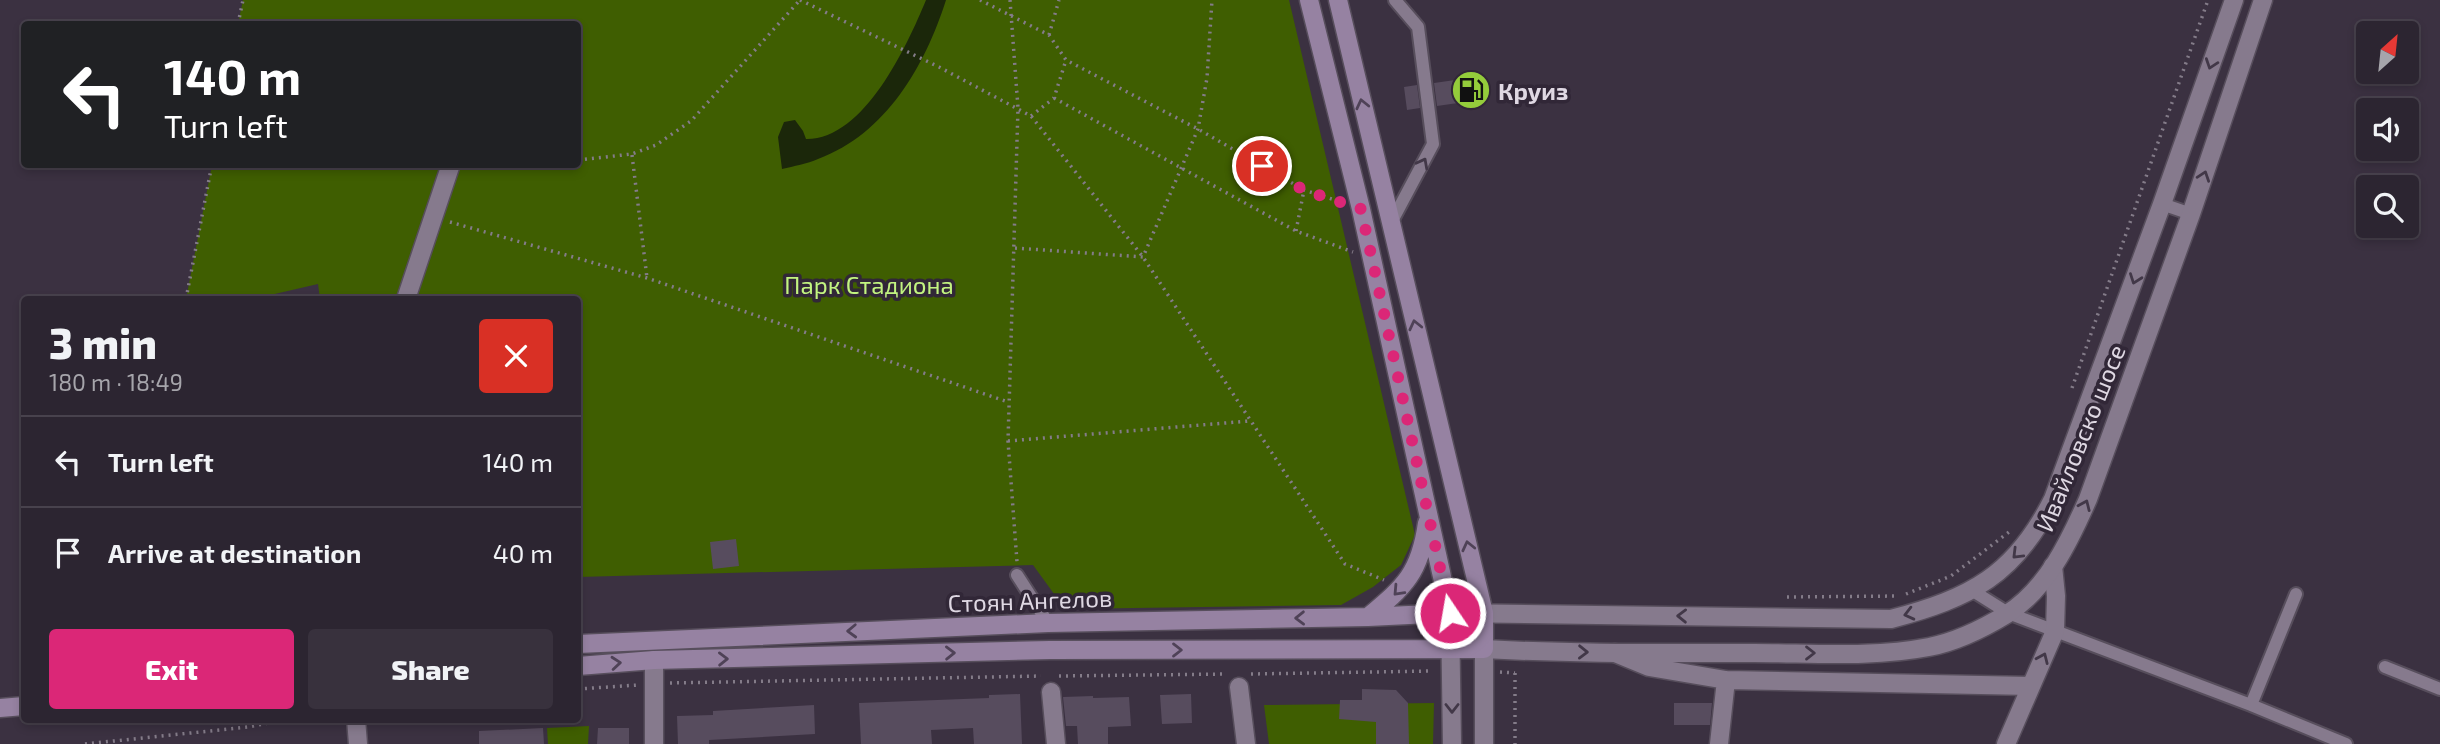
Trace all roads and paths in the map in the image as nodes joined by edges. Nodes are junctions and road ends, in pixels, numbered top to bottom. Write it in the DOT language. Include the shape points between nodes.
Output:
graph roads {
  1 [pos="243,0"];
  2 [pos="800,0"];
  3 [pos="980,0"];
  4 [pos="1010,0"];
  5 [pos="1059,0"];
  6 [pos="1212,0"];
  7 [pos="1309,0"];
  8 [pos="1338,0"];
  9 [pos="1395,0"];
  10 [pos="2208,0"];
  11 [pos="2234,0"];
  12 [pos="2263,0"];
  13 [pos="1010,15"];
  14 [pos="239,21"];
  15 [pos="1049,35"];
  16 [pos="1066,60"];
  17 [pos="1054,99"];
  18 [pos="1018,108"];
  19 [pos="1031,116"];
  20 [pos="1198,130"];
  21 [pos="632,154"];
  22 [pos="581,160"];
  23 [pos="211,168"];
  24 [pos="450,168"];
  25 [pos="1182,168"];
  26 [pos="1304,190"];
  27 [pos="2162,204"];
  28 [pos="1361,209"];
  29 [pos="2191,214"];
  30 [pos="434,217"];
  31 [pos="1391,223"];
  32 [pos="1296,231"];
  33 [pos="1015,248"];
  34 [pos="1143,257"];
  35 [pos="1372,259"];
  36 [pos="647,278"];
  37 [pos="187,296"];
  38 [pos="406,296"];
  39 [pos="2070,395"];
  40 [pos="1007,402"];
  41 [pos="1249,421"];
  42 [pos="1008,441"];
  43 [pos="1428,510"];
  44 [pos="2010,531"];
  45 [pos="2053,566"];
  46 [pos="1017,575"];
  47 [pos="1402,587"];
  48 [pos="1973,591"];
  49 [pos="2296,594"];
  50 [pos="1775,597"];
  51 [pos="1483,612"];
  52 [pos="1450,613"];
  53 [pos="2008,613"];
  54 [pos="1368,617"];
  55 [pos="1048,623"];
  56 [pos="2055,631"];
  57 [pos="581,644"];
  58 [pos="1451,648"];
  59 [pos="1484,649"];
  60 [pos="1515,651"];
  61 [pos="1614,653"];
  62 [pos="654,660"];
  63 [pos="581,666"];
  64 [pos="2385,667"];
  65 [pos="1451,671"];
  66 [pos="1242,678"];
  67 [pos="1727,680"];
  68 [pos="654,684"];
  69 [pos="2031,685"];
  70 [pos="581,689"];
  71 [pos="2440,689"];
  72 [pos="1052,692"];
  73 [pos="2251,705"];
  74 [pos="21,706"];
  75 [pos="0,708"];
  76 [pos="268,723"];
  77 [pos="356,723"];
  78 [pos="85,744"];
  79 [pos="358,744"];
  80 [pos="654,744"];
  81 [pos="1056,744"];
  82 [pos="1245,744"];
  83 [pos="1452,744"];
  84 [pos="1484,744"];
  85 [pos="1515,744"];
  86 [pos="1719,744"];
  87 [pos="2006,744"];
  88 [pos="2346,744"];
  1 -- 14 [label="path"];
  2 -- 18 [label="path"];
  2 -- 21 [label="path" via="691,121 656,145"];
  3 -- 13 [label="path"];
  4 -- 13 [label="path"];
  5 -- 15 [label="path"];
  6 -- 20 [label="path"];
  7 -- 28 [label="main road"];
  31 -- 8 [label="main road, one-way"];
  31 -- 9 [label="lane, one-way" via="1433,144 1418,27"];
  10 -- 39 [label="path"];
  11 -- 27 [label="street, Ивайловско шосе, one-way"];
  29 -- 12 [label="street, Ивайловско шосе, one-way"];
  13 -- 15 [label="path"];
  13 -- 18 [label="path"];
  15 -- 16 [label="path"];
  16 -- 17 [label="path"];
  16 -- 20 [label="path"];
  17 -- 19 [label="path"];
  17 -- 25 [label="path"];
  18 -- 19 [label="path"];
  18 -- 33 [label="path"];
  19 -- 34 [label="path"];
  20 -- 25 [label="path"];
  20 -- 26 [label="path"];
  21 -- 22 [label="path"];
  21 -- 36 [label="path"];
  23 -- 37 [label="path"];
  24 -- 30 [label="street"];
  25 -- 32 [label="path"];
  25 -- 34 [label="path"];
  26 -- 28 [label="path"];
  26 -- 32 [label="path"];
  27 -- 29 [label="lane"];
  27 -- 48 [label="street, Ивайловско шосе, one-way" via="2053,499 2024,548"];
  28 -- 35 [label="main road"];
  45 -- 29 [label="street, Ивайловско шосе, one-way" via="2088,499"];
  30 -- 36 [label="path"];
  30 -- 38 [label="street"];
  51 -- 31 [label="main road, one-way"];
  32 -- 35 [label="path"];
  33 -- 34 [label="path"];
  33 -- 40 [label="path"];
  34 -- 41 [label="path"];
  35 -- 43 [label="main road"];
  36 -- 40 [label="path"];
  40 -- 42 [label="path"];
  41 -- 42 [label="path"];
  41 -- 47 [label="path" via="1345,564"];
  42 -- 46 [label="path"];
  43 -- 47 [label="main road" via="1415,571"];
  43 -- 52 [label="main road"];
  44 -- 50 [label="path" via="1951,576 1900,596"];
  45 -- 53 [label="street, Ивайловско шосе" via="2032,593"];
  45 -- 56 [label="street"];
  46 -- 55 [label="lane"];
  47 -- 54 [label="main road, one-way"];
  48 -- 51 [label="street, Ивайловско шосе, one-way" via="1930,609 1891,618"];
  48 -- 53 [label="lane"];
  49 -- 73 [label="lane"];
  51 -- 52 [label="street, Стоян Ангелов"];
  51 -- 59 [label="main road"];
  52 -- 54 [label="main road, Стоян Ангелов"];
  52 -- 58 [label="street"];
  53 -- 56 [label="lane"];
  61 -- 53 [label="street, Ивайловско шосе, one-way" via="1882,653 1931,647"];
  54 -- 55 [label="main road, Стоян Ангелов, one-way"];
  55 -- 57 [label="main road, Стоян Ангелов, one-way"];
  69 -- 56 [label="street, one-way"];
  56 -- 73 [label="lane"];
  58 -- 59 [label="main road, Стоян Ангелов"];
  62 -- 58 [label="main road, Стоян Ангелов, one-way" via="1049,650"];
  58 -- 65 [label="street"];
  59 -- 60 [label="street, Ивайловско шосе"];
  59 -- 84 [label="street"];
  60 -- 61 [label="street, Ивайловско шосе, one-way"];
  60 -- 85 [label="path"];
  61 -- 67 [label="street" via="1648,667"];
  63 -- 62 [label="main road, Стоян Ангелов, one-way"];
  62 -- 68 [label="street"];
  64 -- 71 [label="lane"];
  65 -- 66 [label="path"];
  65 -- 83 [label="street, one-way"];
  66 -- 68 [label="path"];
  66 -- 82 [label="street"];
  67 -- 69 [label="street"];
  67 -- 86 [label="street"];
  68 -- 70 [label="path"];
  68 -- 80 [label="street"];
  69 -- 87 [label="street"];
  72 -- 81 [label="street"];
  73 -- 88 [label="lane"];
  74 -- 75 [label="main road"];
  76 -- 78 [label="path"];
  77 -- 79 [label="street"];
}
